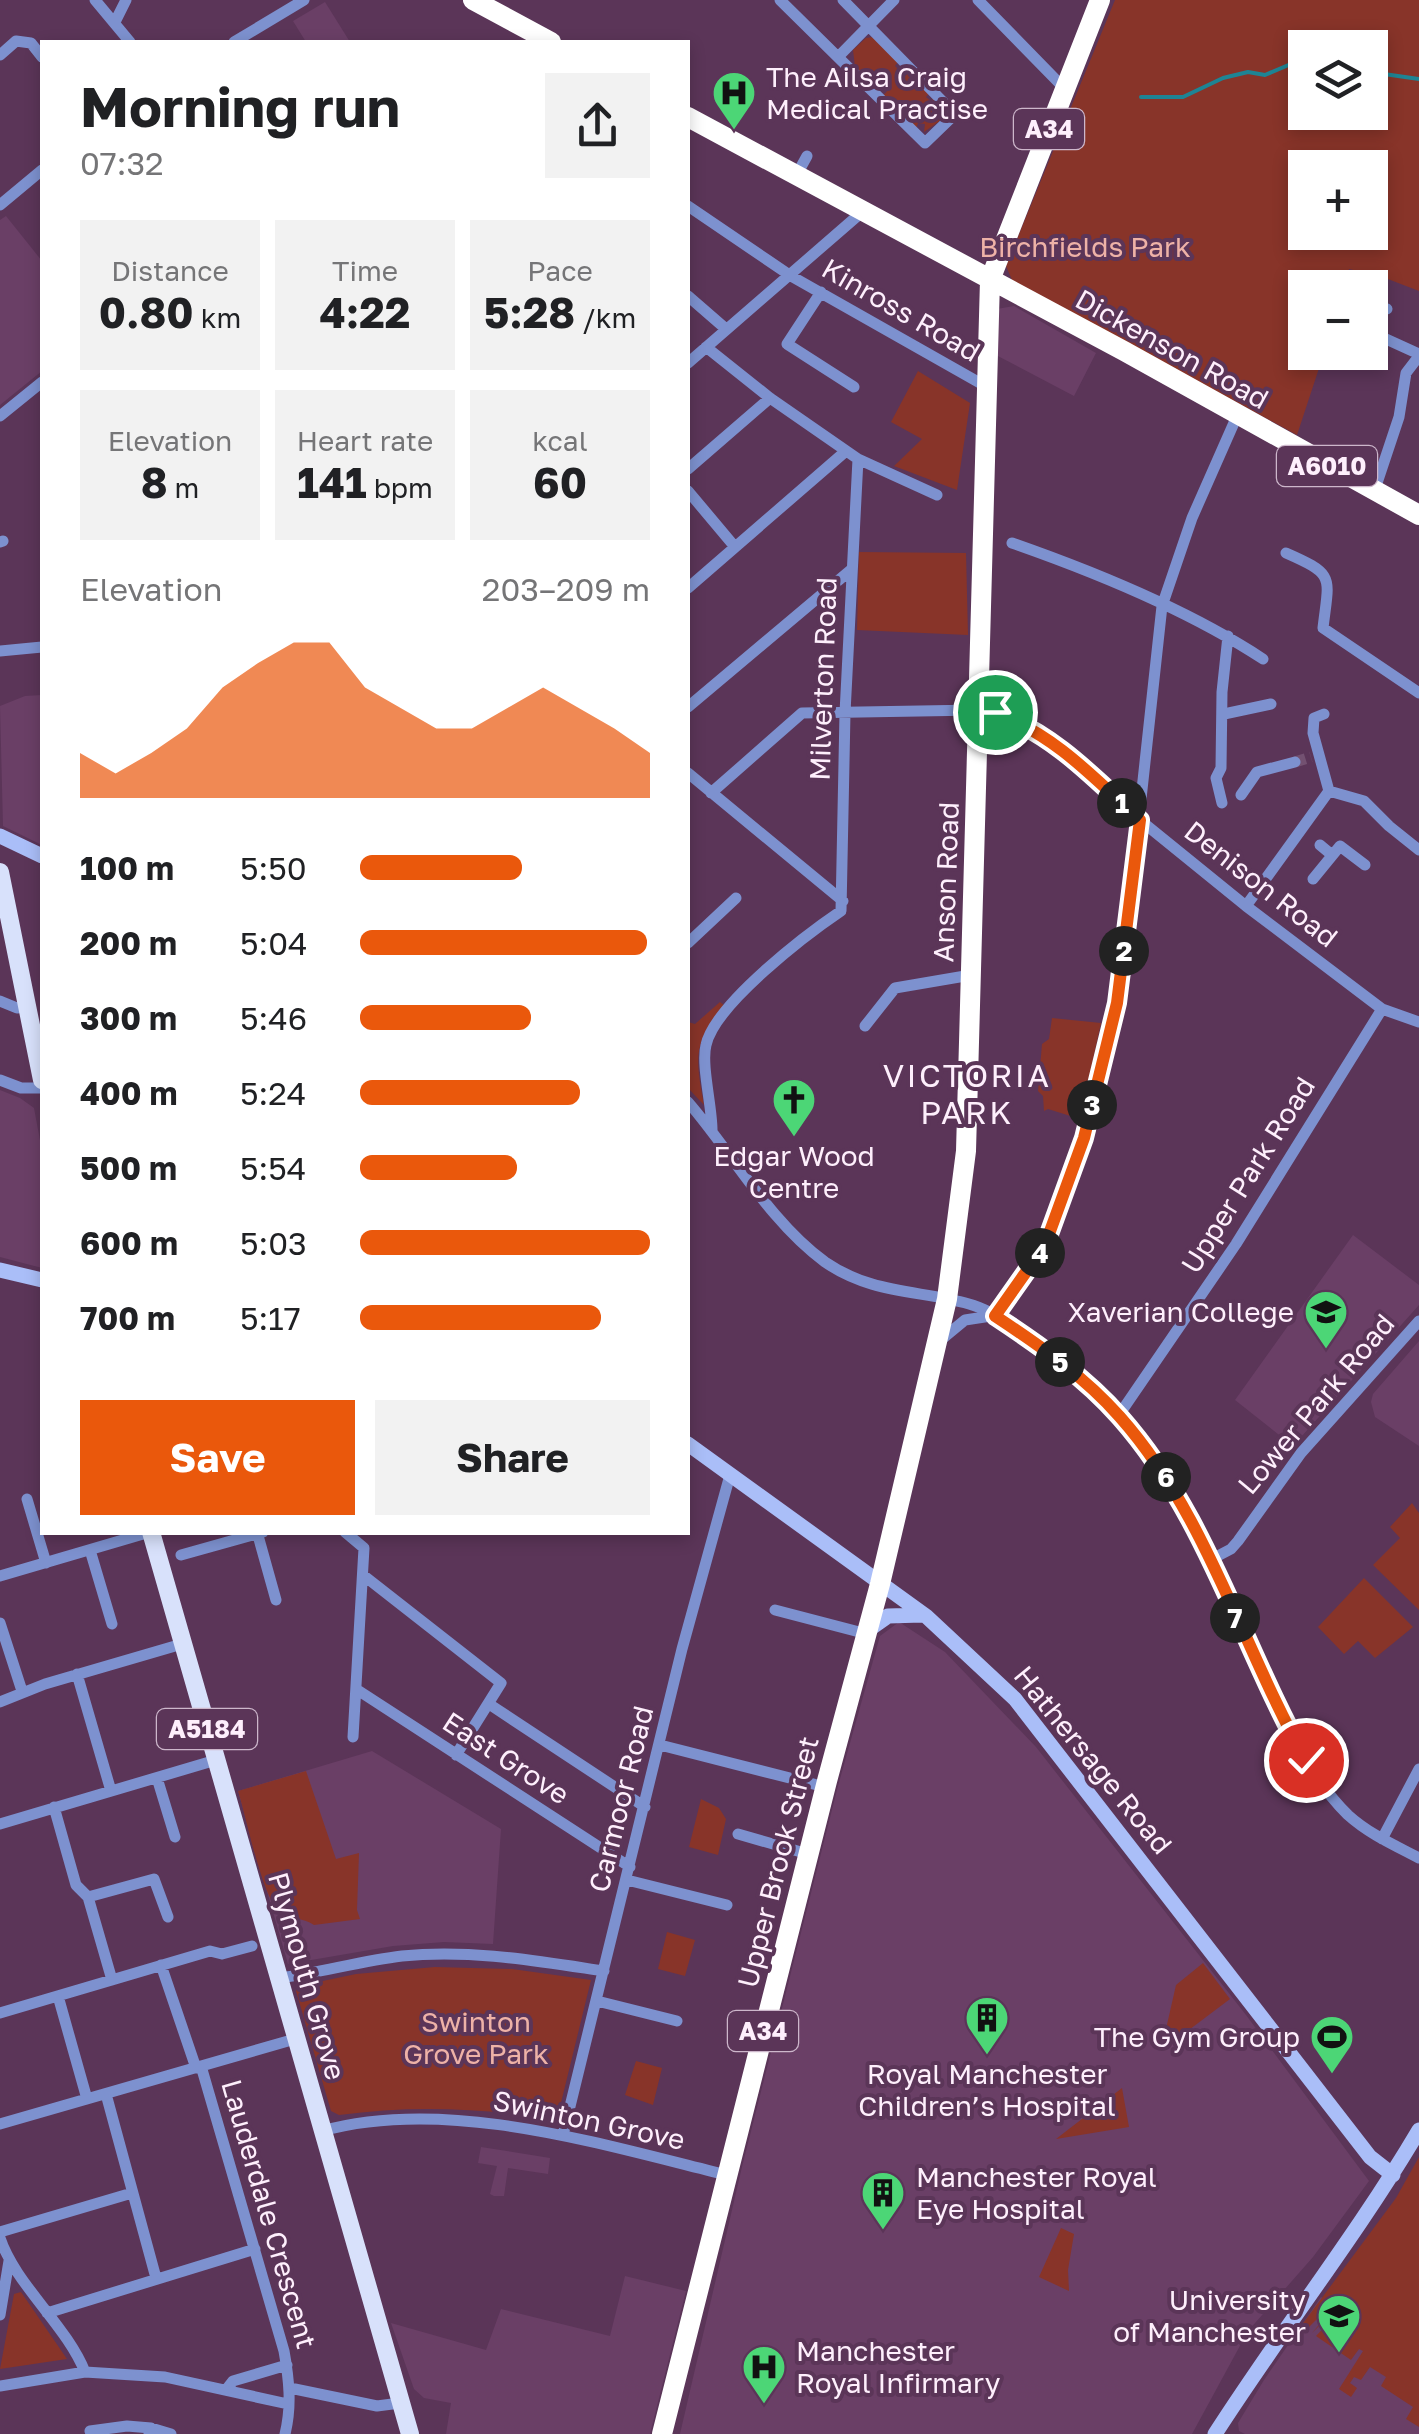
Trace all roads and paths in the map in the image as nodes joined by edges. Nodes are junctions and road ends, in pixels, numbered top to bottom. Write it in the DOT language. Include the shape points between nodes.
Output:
graph roads {
  1 [pos="95,0"];
  2 [pos="126,0"];
  3 [pos="304,0"];
  4 [pos="473,0"];
  5 [pos="780,0"];
  6 [pos="843,0"];
  7 [pos="894,0"];
  8 [pos="978,0"];
  9 [pos="1100,0"];
  10 [pos="288,4"];
  11 [pos="115,22"];
  12 [pos="869,26"];
  13 [pos="250,38"];
  14 [pos="128,40"];
  15 [pos="547,40"];
  16 [pos="0,55"];
  17 [pos="40,56"];
  18 [pos="838,57"];
  19 [pos="1065,89"];
  20 [pos="692,126"];
  21 [pos="807,156"];
  22 [pos="40,172"];
  23 [pos="796,176"];
  24 [pos="0,205"];
  25 [pos="690,207"];
  26 [pos="862,212"];
  27 [pos="791,276"];
  28 [pos="990,280"];
  29 [pos="821,292"];
  30 [pos="690,298"];
  31 [pos="726,330"];
  32 [pos="1388,340"];
  33 [pos="706,347"];
  34 [pos="1419,355"];
  35 [pos="690,361"];
  36 [pos="40,384"];
  37 [pos="854,387"];
  38 [pos="987,387"];
  39 [pos="770,398"];
  40 [pos="0,416"];
  41 [pos="1236,416"];
  42 [pos="846,450"];
  43 [pos="858,459"];
  44 [pos="690,467"];
  45 [pos="1374,492"];
  46 [pos="690,493"];
  47 [pos="937,495"];
  48 [pos="1419,515"];
  49 [pos="1012,543"];
  50 [pos="734,547"];
  51 [pos="1286,553"];
  52 [pos="852,569"];
  53 [pos="690,586"];
  54 [pos="1162,606"];
  55 [pos="1228,636"];
  56 [pos="40,643"];
  57 [pos="0,651"];
  58 [pos="1263,659"];
  59 [pos="1419,693"];
  60 [pos="1272,704"];
  61 [pos="690,706"];
  62 [pos="978,710"];
  63 [pos="845,714"];
  64 [pos="1224,714"];
  65 [pos="1324,714"];
  66 [pos="1295,762"];
  67 [pos="690,775"];
  68 [pos="1329,791"];
  69 [pos="710,793"];
  70 [pos="1241,795"];
  71 [pos="1222,803"];
  72 [pos="1140,820"];
  73 [pos="1298,830"];
  74 [pos="0,836"];
  75 [pos="1419,850"];
  76 [pos="40,855"];
  77 [pos="1332,855"];
  78 [pos="1365,865"];
  79 [pos="0,872"];
  80 [pos="1312,879"];
  81 [pos="736,898"];
  82 [pos="843,901"];
  83 [pos="1246,906"];
  84 [pos="690,941"];
  85 [pos="971,974"];
  86 [pos="0,1002"];
  87 [pos="1382,1009"];
  88 [pos="33,1015"];
  89 [pos="1419,1022"];
  90 [pos="865,1026"];
  91 [pos="40,1069"];
  92 [pos="0,1080"];
  93 [pos="40,1084"];
  94 [pos="690,1104"];
  95 [pos="712,1130"];
  96 [pos="0,1270"];
  97 [pos="40,1280"];
  98 [pos="947,1300"];
  99 [pos="995,1316"];
  100 [pos="1419,1320"];
  101 [pos="936,1346"];
  102 [pos="1119,1415"];
  103 [pos="918,1420"];
  104 [pos="690,1445"];
  105 [pos="730,1475"];
  106 [pos="27,1499"];
  107 [pos="140,1535"];
  108 [pos="151,1535"];
  109 [pos="252,1535"];
  110 [pos="260,1535"];
  111 [pos="349,1535"];
  112 [pos="90,1550"];
  113 [pos="181,1555"];
  114 [pos="1210,1560"];
  115 [pos="46,1563"];
  116 [pos="362,1575"];
  117 [pos="0,1576"];
  118 [pos="880,1584"];
  119 [pos="276,1600"];
  120 [pos="776,1610"];
  121 [pos="926,1616"];
  122 [pos="0,1623"];
  123 [pos="112,1624"];
  124 [pos="868,1632"];
  125 [pos="182,1644"];
  126 [pos="77,1674"];
  127 [pos="356,1689"];
  128 [pos="22,1691"];
  129 [pos="0,1702"];
  130 [pos="489,1704"];
  131 [pos="353,1736"];
  132 [pos="660,1745"];
  133 [pos="456,1755"];
  134 [pos="216,1760"];
  135 [pos="1419,1770"];
  136 [pos="157,1778"];
  137 [pos="825,1787"];
  138 [pos="111,1791"];
  139 [pos="54,1807"];
  140 [pos="644,1807"];
  141 [pos="0,1824"];
  142 [pos="738,1834"];
  143 [pos="175,1837"];
  144 [pos="1382,1839"];
  145 [pos="808,1854"];
  146 [pos="1419,1858"];
  147 [pos="628,1873"];
  148 [pos="88,1897"];
  149 [pos="727,1905"];
  150 [pos="168,1917"];
  151 [pos="252,1946"];
  152 [pos="161,1965"];
  153 [pos="604,1970"];
  154 [pos="279,1978"];
  155 [pos="112,1980"];
  156 [pos="58,1996"];
  157 [pos="597,2002"];
  158 [pos="0,2014"];
  159 [pos="677,2021"];
  160 [pos="295,2039"];
  161 [pos="198,2067"];
  162 [pos="106,2094"];
  163 [pos="87,2099"];
  164 [pos="0,2124"];
  165 [pos="1419,2130"];
  166 [pos="322,2131"];
  167 [pos="563,2135"];
  168 [pos="727,2175"];
  169 [pos="1393,2175"];
  170 [pos="132,2193"];
  171 [pos="0,2235"];
  172 [pos="254,2249"];
  173 [pos="10,2262"];
  174 [pos="156,2278"];
  175 [pos="47,2312"];
  176 [pos="0,2315"];
  177 [pos="287,2365"];
  178 [pos="85,2372"];
  179 [pos="0,2386"];
  180 [pos="290,2388"];
  181 [pos="226,2390"];
  182 [pos="400,2402"];
  183 [pos="288,2404"];
  184 [pos="150,2431"];
  185 [pos="87,2433"];
  186 [pos="171,2434"];
  187 [pos="285,2434"];
  188 [pos="410,2434"];
  189 [pos="662,2434"];
  190 [pos="1216,2434"];
  1 -- 11 [label="street"];
  2 -- 11 [label="street"];
  3 -- 10 [label="street"];
  4 -- 15 [label="highway"];
  5 -- 18 [label="street"];
  6 -- 12 [label="street"];
  7 -- 12 [label="street"];
  8 -- 19 [label="street"];
  9 -- 19 [label="highway, A34"];
  10 -- 13 [label="street"];
  11 -- 14 [label="street"];
  12 -- 18 [label="street"];
  12 -- 18 [label="street" via="955,114 925,144"];
  16 -- 17 [label="street" via="16,41 30,43"];
  19 -- 28 [label="highway, A34"];
  20 -- 23 [label="highway, Dickenson Road / A6010"];
  21 -- 23 [label="street"];
  22 -- 24 [label="street"];
  23 -- 26 [label="highway, Dickenson Road / A6010"];
  25 -- 27 [label="street, Kinross Road"];
  26 -- 27 [label="street"];
  26 -- 28 [label="highway, Dickenson Road / A6010"];
  27 -- 29 [label="street, Kinross Road"];
  27 -- 31 [label="street"];
  28 -- 38 [label="highway, Anson Road / A34"];
  28 -- 41 [label="highway, Dickenson Road / A6010"];
  29 -- 37 [label="street" via="787,344"];
  29 -- 38 [label="street, Kinross Road"];
  30 -- 31 [label="street"];
  31 -- 33 [label="street"];
  32 -- 34 [label="street"];
  33 -- 35 [label="street"];
  33 -- 39 [label="street"];
  34 -- 45 [label="street" via="1406,373"];
  36 -- 40 [label="street"];
  38 -- 62 [label="highway, Anson Road / A34"];
  39 -- 42 [label="street"];
  39 -- 44 [label="street"];
  41 -- 45 [label="highway, Dickenson Road / A6010"];
  41 -- 54 [label="street"];
  42 -- 43 [label="street"];
  42 -- 50 [label="street"];
  43 -- 47 [label="street"];
  43 -- 52 [label="street, Milverton Road"];
  45 -- 48 [label="highway, Dickenson Road / A6010"];
  46 -- 50 [label="street"];
  49 -- 54 [label="street"];
  50 -- 53 [label="street"];
  51 -- 59 [label="street" via="1319,568 1328,581 1323,628"];
  52 -- 61 [label="street"];
  52 -- 63 [label="street, Milverton Road"];
  54 -- 55 [label="street"];
  54 -- 72 [label="street"];
  55 -- 58 [label="street"];
  55 -- 64 [label="street"];
  56 -- 57 [label="street"];
  60 -- 64 [label="street"];
  62 -- 63 [label="street, Denison Road"];
  62 -- 72 [label="street, Denison Road" via="1030,726"];
  62 -- 85 [label="highway, Anson Road / A34"];
  63 -- 69 [label="street, Denison Road" via="802,713"];
  63 -- 82 [label="street, Milverton Road"];
  64 -- 71 [label="street" via="1216,778"];
  65 -- 68 [label="street" via="1314,718 1313,733"];
  66 -- 70 [label="street" via="1257,772"];
  67 -- 69 [label="street"];
  68 -- 73 [label="street"];
  68 -- 75 [label="street" via="1364,802"];
  69 -- 82 [label="street"];
  72 -- 83 [label="street, Denison Road"];
  72 -- 99 [label="street" via="1117,1003 1084,1138 1045,1245"];
  73 -- 77 [label="street"];
  73 -- 83 [label="street"];
  74 -- 76 [label="street"];
  77 -- 78 [label="street" via="1340,846"];
  77 -- 80 [label="street"];
  79 -- 88 [label="main road"];
  81 -- 84 [label="street"];
  82 -- 95 [label="street" via="841,910 786,952 718,1022 706,1044"];
  83 -- 87 [label="street, Denison Road"];
  85 -- 90 [label="street" via="895,988"];
  85 -- 98 [label="highway, Anson Road / A34" via="966,1151"];
  86 -- 88 [label="street"];
  87 -- 89 [label="street, Denison Road"];
  87 -- 102 [label="street, Upper Park Road" via="1236,1244"];
  88 -- 91 [label="main road"];
  92 -- 93 [label="street" via="21,1088"];
  94 -- 95 [label="street"];
  95 -- 98 [label="street" via="766,1202 826,1262 899,1293"];
  96 -- 97 [label="street"];
  98 -- 99 [label="street"];
  98 -- 101 [label="highway, Anson Road / A34"];
  99 -- 101 [label="street" via="965,1320"];
  99 -- 102 [label="street"];
  100 -- 114 [label="street, Lower Park Road" via="1301,1452 1231,1549"];
  101 -- 103 [label="highway, Anson Road / A34"];
  102 -- 114 [label="street" via="1163,1472"];
  103 -- 118 [label="highway, Upper Brook Street / A34"];
  104 -- 105 [label="street, Hathersage Road"];
  105 -- 118 [label="street, Hathersage Road"];
  105 -- 132 [label="street, Carmoor Road"];
  106 -- 115 [label="street"];
  107 -- 112 [label="street"];
  108 -- 125 [label="main road, Plymouth Grove / A5184"];
  109 -- 113 [label="street"];
  110 -- 119 [label="street"];
  111 -- 116 [label="street" via="364,1548"];
  112 -- 115 [label="street"];
  112 -- 123 [label="street"];
  114 -- 144 [label="street" via="1306,1760 1346,1813"];
  115 -- 117 [label="street"];
  116 -- 127 [label="street"];
  116 -- 130 [label="street" via="501,1683"];
  118 -- 121 [label="street, Hathersage Road"];
  118 -- 124 [label="highway, Upper Brook Street / A34"];
  120 -- 124 [label="street"];
  121 -- 124 [label="street" via="888,1616"];
  121 -- 169 [label="street, Hathersage Road" via="1048,1737 1370,2157"];
  122 -- 128 [label="street"];
  124 -- 137 [label="highway, Upper Brook Street / A34"];
  125 -- 126 [label="street"];
  125 -- 134 [label="main road, Plymouth Grove / A5184"];
  126 -- 128 [label="street"];
  126 -- 138 [label="street"];
  127 -- 131 [label="street"];
  127 -- 133 [label="street, East Grove"];
  128 -- 129 [label="street"];
  130 -- 133 [label="street"];
  130 -- 140 [label="street"];
  132 -- 137 [label="street"];
  132 -- 140 [label="street, Carmoor Road"];
  133 -- 147 [label="street, East Grove"];
  134 -- 136 [label="street"];
  134 -- 154 [label="main road, Plymouth Grove / A5184"];
  135 -- 144 [label="street"];
  136 -- 138 [label="street"];
  136 -- 143 [label="street"];
  137 -- 145 [label="highway, Upper Brook Street / A34"];
  138 -- 139 [label="street"];
  139 -- 141 [label="street"];
  139 -- 148 [label="street" via="76,1885"];
  140 -- 147 [label="street, Carmoor Road"];
  142 -- 145 [label="street"];
  144 -- 146 [label="street"];
  145 -- 168 [label="highway, Upper Brook Street / A34"];
  147 -- 149 [label="street, East Grove"];
  147 -- 153 [label="street, Carmoor Road"];
  148 -- 150 [label="street" via="154,1879"];
  148 -- 155 [label="street"];
  151 -- 152 [label="street"];
  152 -- 155 [label="street"];
  152 -- 161 [label="street, Lauderdale Crescent"];
  153 -- 154 [label="street" via="513,1957 422,1955"];
  153 -- 157 [label="street, Carmoor Road"];
  154 -- 160 [label="main road, Plymouth Grove / A5184"];
  155 -- 156 [label="street"];
  156 -- 158 [label="street"];
  156 -- 163 [label="street"];
  157 -- 159 [label="street"];
  157 -- 167 [label="street, Carmoor Road"];
  160 -- 161 [label="street"];
  160 -- 166 [label="main road, Plymouth Grove / A5184"];
  161 -- 162 [label="street"];
  161 -- 172 [label="street, Lauderdale Crescent"];
  162 -- 163 [label="street"];
  162 -- 170 [label="street"];
  163 -- 164 [label="street"];
  165 -- 169 [label="street"];
  166 -- 167 [label="street, Swinton Grove" via="410,2120"];
  166 -- 182 [label="main road, Plymouth Grove / A5184"];
  167 -- 168 [label="street, Swinton Grove"];
  168 -- 189 [label="highway, Upper Brook Street / A34"];
  169 -- 190 [label="street"];
  170 -- 171 [label="street"];
  170 -- 174 [label="street"];
  171 -- 173 [label="street"];
  172 -- 174 [label="street"];
  172 -- 177 [label="street, Lauderdale Crescent"];
  173 -- 175 [label="street"];
  173 -- 176 [label="street"];
  174 -- 175 [label="street"];
  175 -- 178 [label="street"];
  177 -- 180 [label="street, Lauderdale Crescent"];
  177 -- 181 [label="street" via="234,2381"];
  178 -- 179 [label="street"];
  178 -- 181 [label="street" via="165,2377"];
  180 -- 182 [label="street" via="377,2406"];
  180 -- 183 [label="street, Lauderdale Crescent"];
  181 -- 183 [label="street"];
  182 -- 188 [label="main road, Plymouth Grove / A5184"];
  183 -- 187 [label="street, Lauderdale Crescent"];
  184 -- 185 [label="street" via="127,2426"];
  184 -- 186 [label="street"];
}
